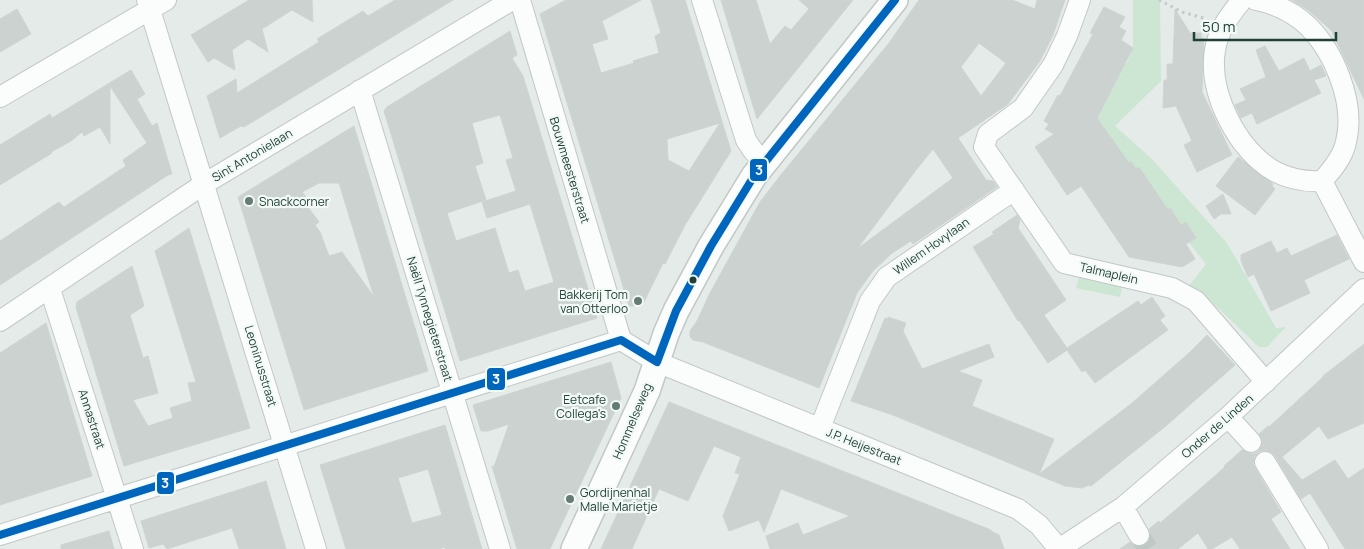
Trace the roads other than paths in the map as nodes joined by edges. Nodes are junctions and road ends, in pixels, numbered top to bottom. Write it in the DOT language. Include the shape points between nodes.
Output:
graph roads {
  1 [pos="166,0"];
  2 [pos="512,0"];
  3 [pos="520,0"];
  4 [pos="702,0"];
  5 [pos="895,0"];
  6 [pos="1080,0"];
  7 [pos="1242,0"];
  8 [pos="1256,0"];
  9 [pos="148,5"];
  10 [pos="360,90"];
  11 [pos="0,97"];
  12 [pos="767,162"];
  13 [pos="1322,181"];
  14 [pos="204,184"];
  15 [pos="1014,190"];
  16 [pos="1364,262"];
  17 [pos="50,289"];
  18 [pos="1362,294"];
  19 [pos="0,322"];
  20 [pos="621,340"];
  21 [pos="656,362"];
  22 [pos="1266,382"];
  23 [pos="453,394"];
  24 [pos="1228,417"];
  25 [pos="820,428"];
  26 [pos="1251,442"];
  27 [pos="285,445"];
  28 [pos="1264,462"];
  29 [pos="118,498"];
  30 [pos="1123,507"];
  31 [pos="0,535"];
  32 [pos="1139,535"];
  33 [pos="133,549"];
  34 [pos="316,549"];
  35 [pos="500,549"];
  36 [pos="574,549"];
  37 [pos="1059,549"];
  38 [pos="1318,549"];
  1 -- 9 [label="street"];
  2 -- 10 [label="street, Sint Antonielaan"];
  3 -- 20 [label="street, Bouwmeesterstraat"];
  4 -- 12 [label="street" via="746,140"];
  5 -- 12 [label="street, Hommelseweg"];
  6 -- 15 [label="street, Talmaplein" via="1053,65 1023,108 988,134 984,147"];
  7 -- 13 [label="street" via="1227,19 1215,49 1217,92 1226,115 1258,159 1274,171 1308,182"];
  8 -- 13 [label="street" via="1282,8 1301,20 1319,40 1343,85 1347,104 1347,141 1342,155"];
  9 -- 11 [label="street"];
  9 -- 14 [label="street, Leoninusstraat"];
  10 -- 14 [label="street, Sint Antonielaan"];
  10 -- 23 [label="street, Naëll Tynnegieterstraat"];
  12 -- 21 [label="street, Hommelseweg" via="754,176 711,246 676,311"];
  13 -- 16 [label="street"];
  14 -- 17 [label="street, Sint Antonielaan"];
  14 -- 27 [label="street, Leoninusstraat"];
  15 -- 22 [label="street, Talmaplein" via="1064,263 1172,288 1196,301"];
  15 -- 25 [label="street, Willem Hovylaan" via="887,277 870,301"];
  17 -- 19 [label="street, Sint Antonielaan"];
  17 -- 29 [label="street, Annastraat"];
  18 -- 22 [label="street, Onder de Linden"];
  20 -- 21 [label="street, J.P. Heijestraat"];
  20 -- 23 [label="street"];
  21 -- 25 [label="street, J.P. Heijestraat"];
  21 -- 36 [label="street, Hommelseweg" via="647,391"];
  22 -- 24 [label="street, Onder de Linden"];
  23 -- 27 [label="street"];
  23 -- 35 [label="street, Naëll Tynnegieterstraat"];
  24 -- 26 [label="street"];
  24 -- 30 [label="street, Onder de Linden"];
  25 -- 37 [label="street, J.P. Heijestraat" via="1018,509 1039,525"];
  27 -- 29 [label="street"];
  27 -- 34 [label="street, Leoninusstraat"];
  28 -- 38 [label="street"];
  29 -- 31 [label="street"];
  29 -- 33 [label="street, Annastraat"];
  30 -- 32 [label="street"];
  30 -- 37 [label="street, Onder de Linden"];
}
